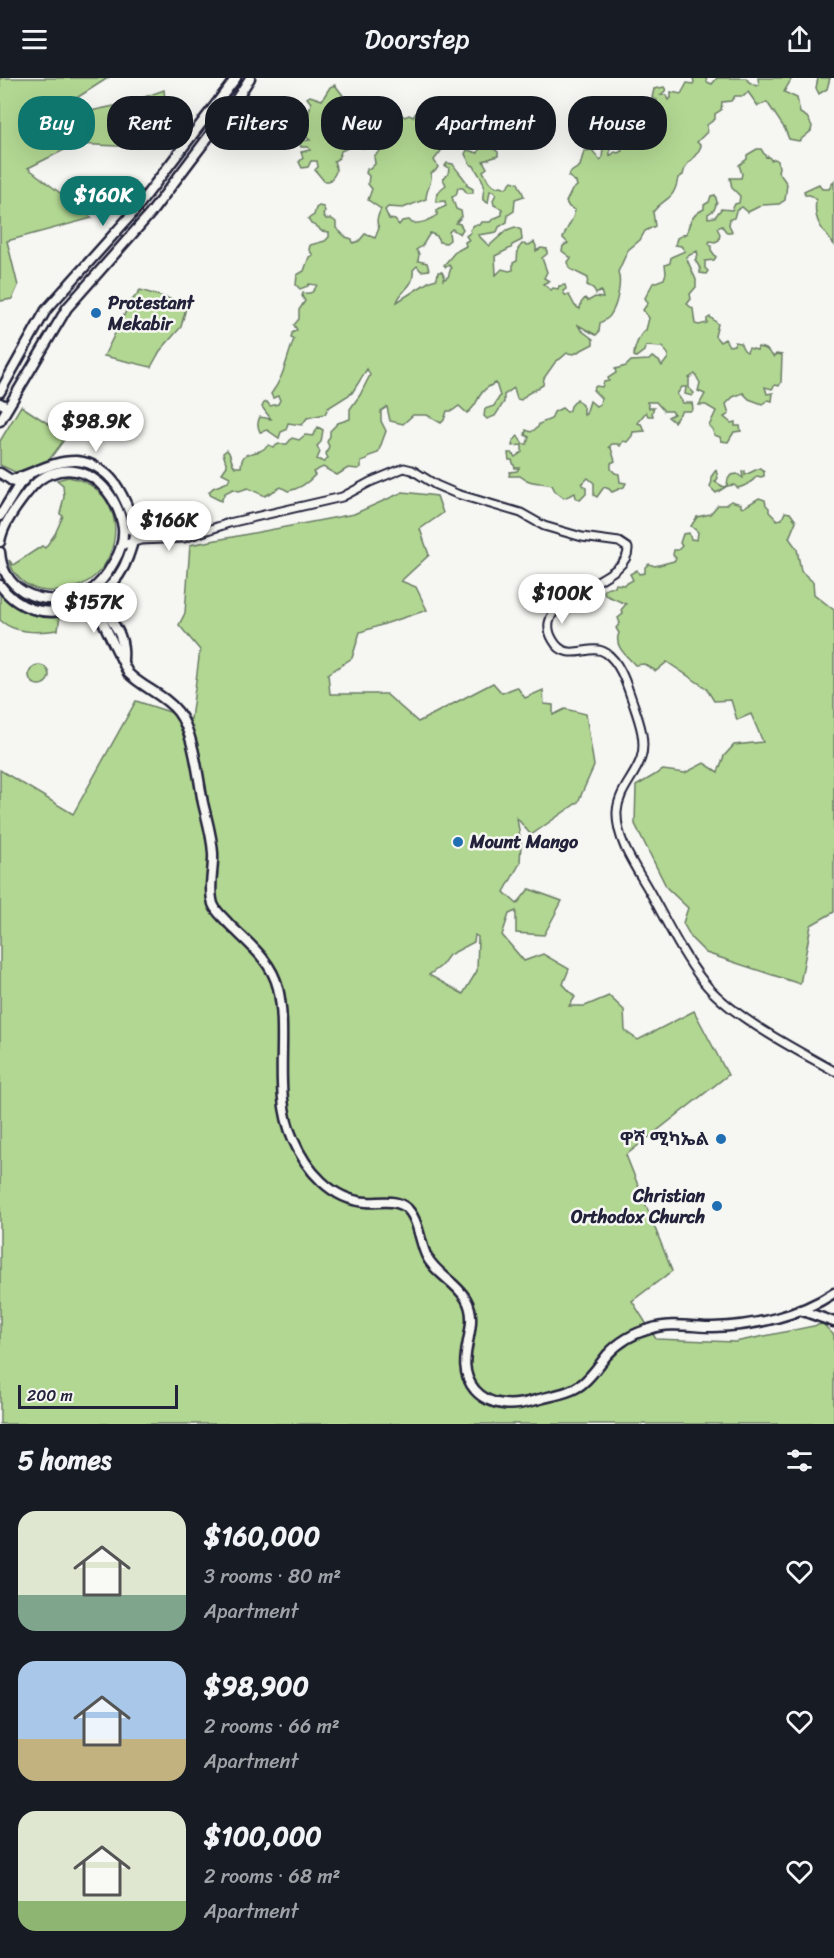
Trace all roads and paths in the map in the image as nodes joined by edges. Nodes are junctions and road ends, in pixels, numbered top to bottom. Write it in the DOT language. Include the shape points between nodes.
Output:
graph roads {
  1 [pos="236,78"];
  2 [pos="250,78"];
  3 [pos="0,392"];
  4 [pos="4,405"];
  5 [pos="0,421"];
  6 [pos="0,473"];
  7 [pos="31,473"];
  8 [pos="11,480"];
  9 [pos="20,485"];
  10 [pos="29,491"];
  11 [pos="0,516"];
  12 [pos="2,528"];
  13 [pos="207,529"];
  14 [pos="123,530"];
  15 [pos="134,530"];
  16 [pos="0,542"];
  17 [pos="133,542"];
  18 [pos="122,545"];
  19 [pos="0,552"];
  20 [pos="0,585"];
  21 [pos="96,586"];
  22 [pos="85,594"];
  23 [pos="95,599"];
  24 [pos="834,1071"];
  25 [pos="834,1293"];
  26 [pos="800,1310"];
  27 [pos="834,1322"];
  1 -- 3 [label="main road" via="132,214 50,304"];
  2 -- 4 [label="main road" via="150,214 67,309"];
  4 -- 5 [label="main road"];
  6 -- 8 [label="main road"];
  7 -- 8 [label="main road"];
  7 -- 9 [label="main road"];
  7 -- 15 [label="main road" via="62,462 79,461 97,467 114,481 125,498"];
  8 -- 9 [label="main road"];
  9 -- 10 [label="main road"];
  9 -- 11 [label="main road"];
  10 -- 12 [label="main road"];
  10 -- 14 [label="main road" via="50,474 69,470 90,476 112,495"];
  12 -- 16 [label="main road"];
  13 -- 15 [label="street" via="142,533"];
  13 -- 17 [label="street" via="184,538"];
  13 -- 24 [label="street" via="342,497 404,468 457,494 521,513 544,526 619,542 628,548 623,563 559,607 549,623 552,640 559,648 568,653 600,650 613,659 632,700 643,744 641,758 620,797 617,813 626,849 704,982 751,1022"];
  14 -- 15 [label="street"];
  14 -- 18 [label="main road"];
  15 -- 17 [label="main road"];
  17 -- 18 [label="street"];
  17 -- 23 [label="main road" via="113,584"];
  18 -- 21 [label="main road"];
  19 -- 22 [label="main road" via="9,577 27,595 57,600"];
  20 -- 23 [label="main road" via="18,603 57,612"];
  21 -- 22 [label="main road"];
  21 -- 23 [label="main road"];
  22 -- 23 [label="main road"];
  23 -- 26 [label="main road" via="121,634 128,673 167,701 185,724 213,855 211,888 215,908 268,964 278,988 284,1105 293,1141 329,1188 351,1200 389,1202 410,1212 431,1264 468,1301 471,1318 464,1366 476,1391 507,1405 562,1394 582,1384 622,1342 652,1328 748,1325"];
  25 -- 26 [label="main road"];
  26 -- 27 [label="main road"];
}
